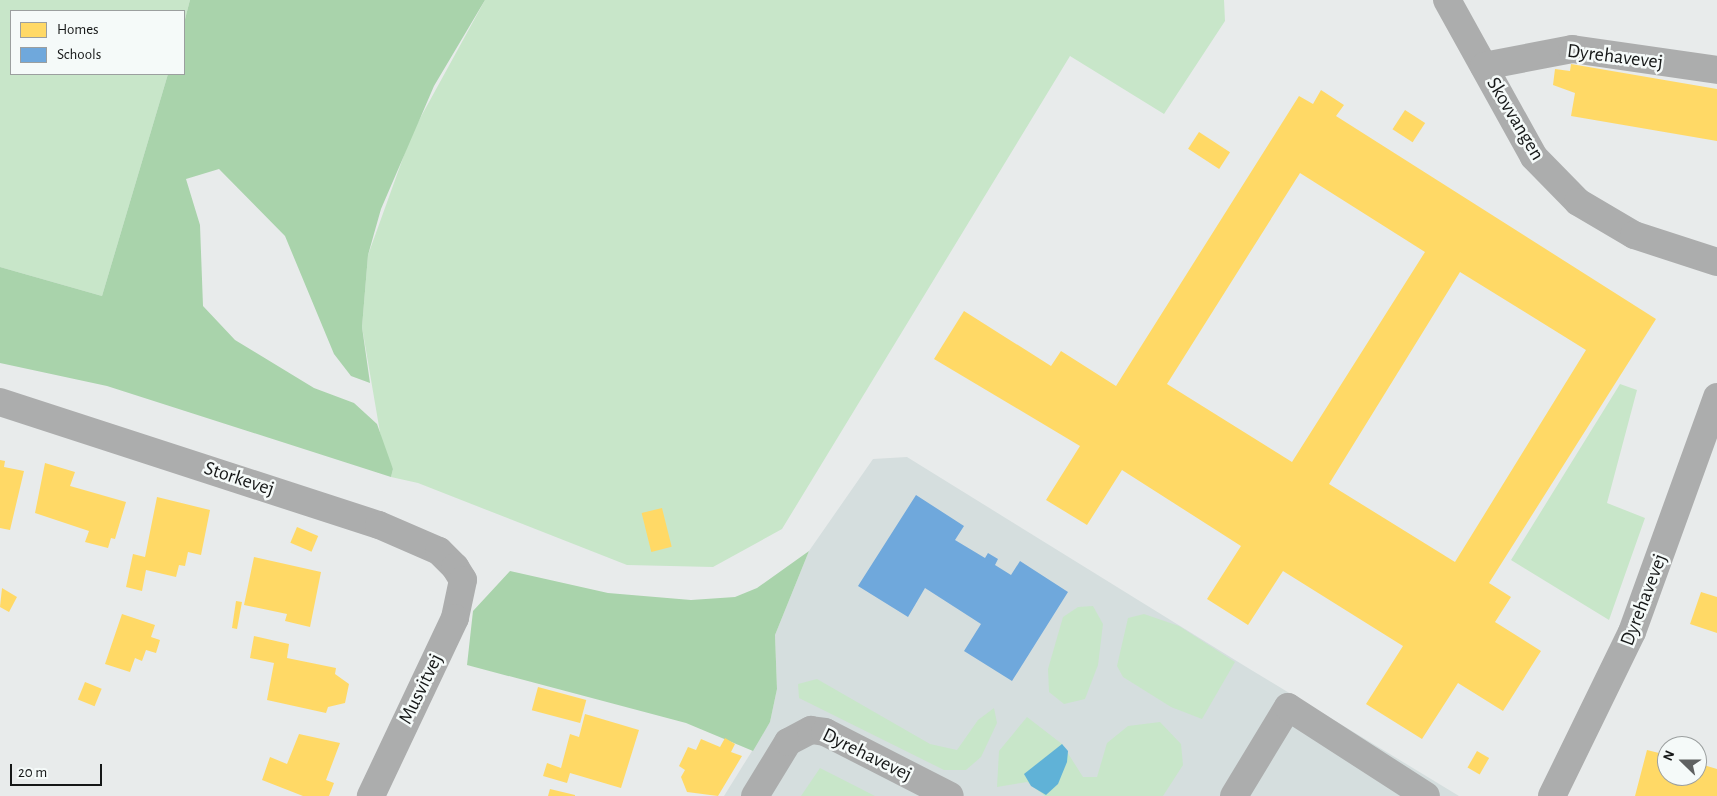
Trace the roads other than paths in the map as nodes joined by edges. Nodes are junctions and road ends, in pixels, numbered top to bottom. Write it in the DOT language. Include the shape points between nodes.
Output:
graph roads {
  1 [pos="1447,0"];
  2 [pos="1484,66"];
  3 [pos="1717,70"];
  4 [pos="1717,262"];
  5 [pos="1717,397"];
  6 [pos="0,402"];
  7 [pos="463,580"];
  8 [pos="370,796"];
  9 [pos="755,796"];
  10 [pos="950,796"];
  11 [pos="1234,796"];
  12 [pos="1426,796"];
  13 [pos="1552,796"];
  1 -- 2 [label="street, Skovvangen"];
  2 -- 3 [label="street, Dyrehavevej" via="1572,49"];
  2 -- 4 [label="street, Skovvangen" via="1534,157 1578,202 1634,235"];
  5 -- 13 [label="street, Dyrehavevej" via="1632,632"];
  6 -- 7 [label="street, Storkevej" via="379,525 439,551"];
  7 -- 8 [label="street, Musvitvej" via="455,618"];
  9 -- 10 [label="street, Dyrehavevej" via="788,742 811,730 825,732"];
  11 -- 12 [label="street" via="1288,707"];
}
